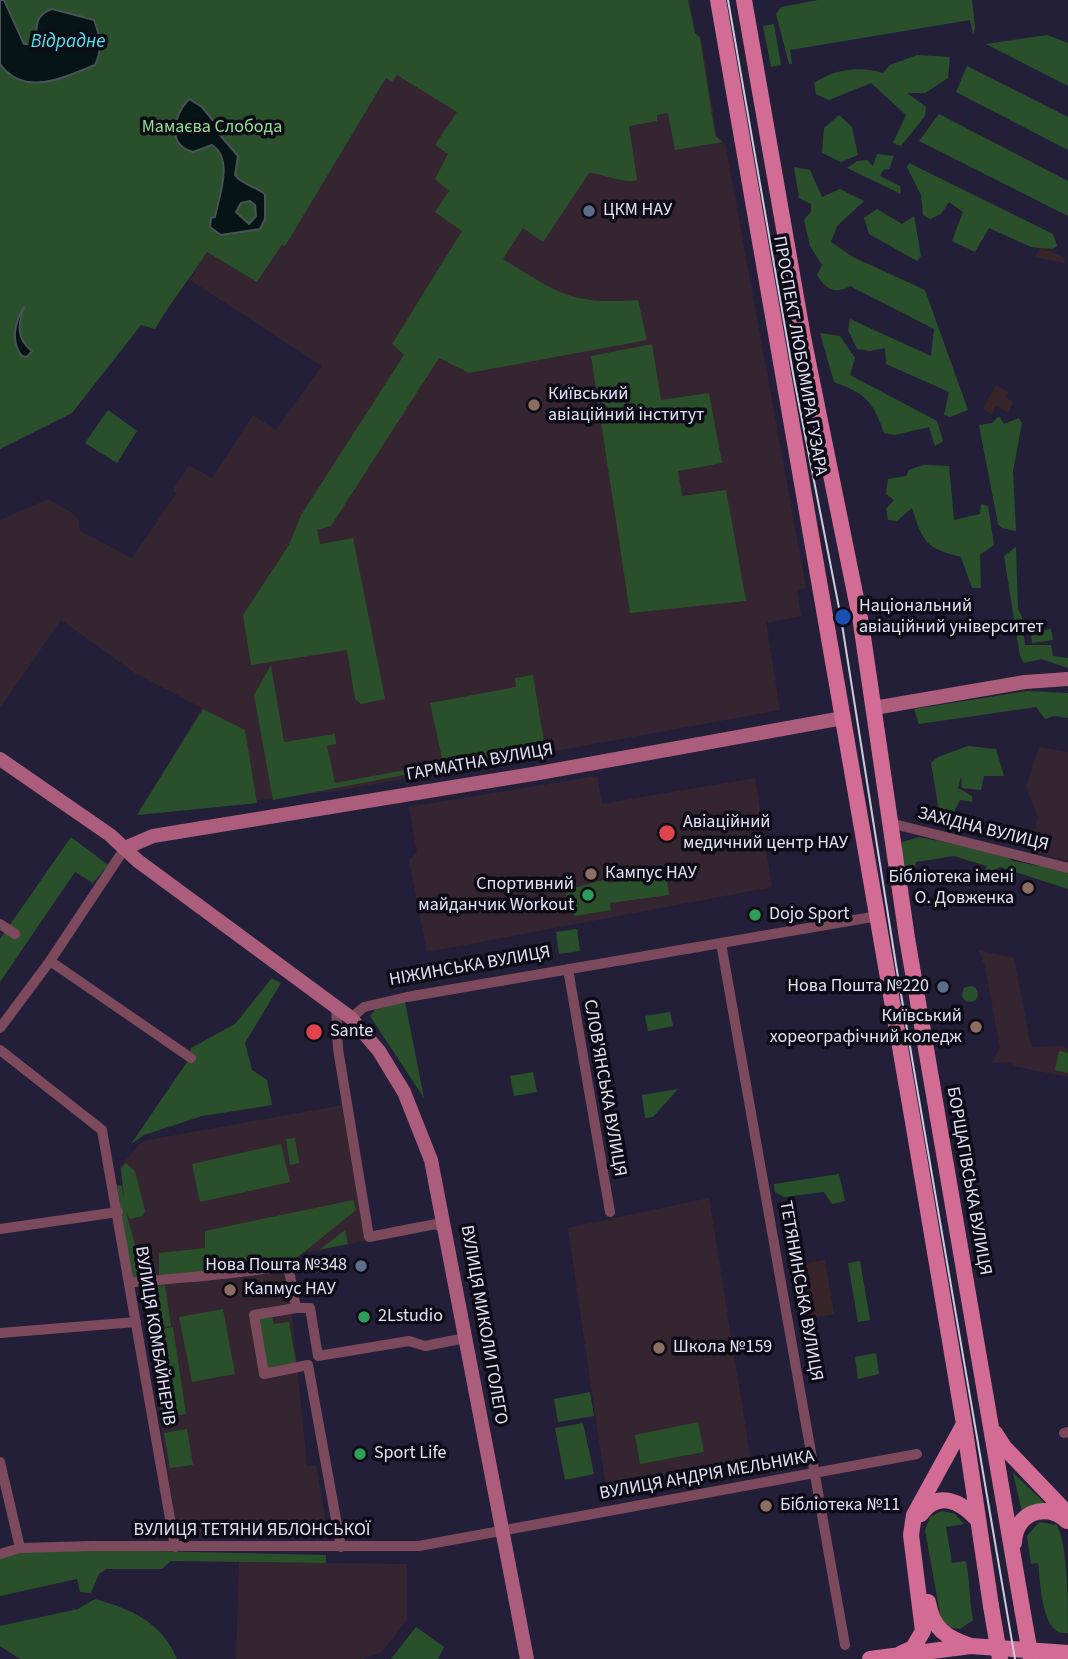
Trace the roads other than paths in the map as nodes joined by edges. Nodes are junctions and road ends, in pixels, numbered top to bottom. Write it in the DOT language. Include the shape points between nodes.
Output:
graph roads {
  1 [pos="718,0"];
  2 [pos="744,0"];
  3 [pos="1068,680"];
  4 [pos="874,708"];
  5 [pos="843,718"];
  6 [pos="0,759"];
  7 [pos="890,823"];
  8 [pos="125,848"];
  9 [pos="1068,869"];
  10 [pos="877,916"];
  11 [pos="0,924"];
  12 [pos="15,934"];
  13 [pos="721,943"];
  14 [pos="50,961"];
  15 [pos="568,970"];
  16 [pos="336,1006"];
  17 [pos="351,1018"];
  18 [pos="0,1028"];
  19 [pos="0,1050"];
  20 [pos="191,1058"];
  21 [pos="118,1212"];
  22 [pos="610,1212"];
  23 [pos="0,1229"];
  24 [pos="447,1231"];
  25 [pos="129,1283"];
  26 [pos="296,1308"];
  27 [pos="136,1322"];
  28 [pos="0,1333"];
  29 [pos="465,1338"];
  30 [pos="318,1356"];
  31 [pos="308,1365"];
  32 [pos="964,1424"];
  33 [pos="991,1427"];
  34 [pos="916,1454"];
  35 [pos="0,1462"];
  36 [pos="817,1470"];
  37 [pos="1068,1514"];
  38 [pos="977,1519"];
  39 [pos="1068,1524"];
  40 [pos="503,1530"];
  41 [pos="175,1547"];
  42 [pos="341,1547"];
  43 [pos="20,1548"];
  44 [pos="0,1554"];
  45 [pos="1014,1560"];
  46 [pos="1068,1644"];
  47 [pos="845,1645"];
  48 [pos="971,1646"];
  49 [pos="1051,1651"];
  50 [pos="1068,1653"];
  51 [pos="900,1654"];
  52 [pos="527,1659"];
  53 [pos="870,1659"];
  54 [pos="1000,1659"];
  55 [pos="1031,1659"];
  1 -- 5 [label="main road, ПРОСПЕКТ ЛЮБОМИРА ГУЗАРА"];
  2 -- 4 [label="main road, ПРОСПЕКТ ЛЮБОМИРА ГУЗАРА"];
  3 -- 4 [label="main road" via="1025,682"];
  4 -- 7 [label="main road, БОРЩАГІВСЬКА ВУЛИЦЯ"];
  5 -- 8 [label="main road, ГАРМАТНА ВУЛИЦЯ" via="153,836"];
  5 -- 10 [label="main road"];
  6 -- 8 [label="main road"];
  7 -- 9 [label="street, ЗАХІДНА ВУЛИЦЯ"];
  7 -- 33 [label="main road, БОРЩАГІВСЬКА ВУЛИЦЯ"];
  8 -- 14 [label="street"];
  8 -- 16 [label="main road"];
  10 -- 13 [label="street, НІЖИНСЬКА ВУЛИЦЯ"];
  10 -- 32 [label="main road"];
  11 -- 12 [label="street"];
  13 -- 15 [label="street, НІЖИНСЬКА ВУЛИЦЯ"];
  13 -- 36 [label="street, ТЕТЯНИНСЬКА ВУЛИЦЯ"];
  14 -- 18 [label="street"];
  14 -- 20 [label="street"];
  15 -- 17 [label="street, НІЖИНСЬКА ВУЛИЦЯ" via="364,1007"];
  15 -- 22 [label="street, СЛОВ'ЯНСЬКА ВУЛИЦЯ"];
  16 -- 17 [label="main road"];
  16 -- 24 [label="street" via="338,1049 369,1237 436,1224"];
  17 -- 24 [label="main road, ВУЛИЦЯ МИКОЛИ ГОЛЕГО" via="379,1051 409,1101 431,1160"];
  19 -- 21 [label="street, ВУЛИЦЯ КОМБАЙНЕРІВ" via="102,1130"];
  21 -- 23 [label="street"];
  21 -- 25 [label="street, ВУЛИЦЯ КОМБАЙНЕРІВ"];
  24 -- 29 [label="main road, ВУЛИЦЯ МИКОЛИ ГОЛЕГО"];
  25 -- 26 [label="street" via="288,1265"];
  25 -- 27 [label="street, ВУЛИЦЯ КОМБАЙНЕРІВ"];
  26 -- 30 [label="street" via="310,1308"];
  26 -- 31 [label="street" via="254,1315 264,1374"];
  27 -- 28 [label="street"];
  27 -- 41 [label="street, ВУЛИЦЯ КОМБАЙНЕРІВ"];
  29 -- 30 [label="street" via="425,1346 409,1340"];
  29 -- 40 [label="main road, ВУЛИЦЯ МИКОЛИ ГОЛЕГО"];
  30 -- 31 [label="street" via="307,1354"];
  31 -- 42 [label="street"];
  32 -- 38 [label="main road"];
  32 -- 51 [label="main road" via="914,1515 911,1535 923,1631 913,1648"];
  33 -- 37 [label="main road" via="1004,1447"];
  33 -- 45 [label="main road, БОРЩАГІВСЬКА ВУЛИЦЯ"];
  34 -- 36 [label="street, ВУЛИЦЯ АНДРІЯ МЕЛЬНИКА"];
  35 -- 43 [label="street"];
  36 -- 40 [label="street, ВУЛИЦЯ АНДРІЯ МЕЛЬНИКА"];
  36 -- 47 [label="street, ТЕТЯНИНСЬКА ВУЛИЦЯ"];
  38 -- 48 [label="main road" via="963,1505 943,1499 926,1507 917,1524 931,1617 947,1637"];
  38 -- 54 [label="main road, bridge"];
  39 -- 45 [label="main road" via="1049,1511 1030,1514 1017,1527"];
  40 -- 42 [label="street, ВУЛИЦЯ ТЕТЯНИ ЯБЛОНСЬКОЇ" via="419,1546"];
  40 -- 52 [label="main road, ВУЛИЦЯ МИКОЛИ ГОЛЕГО"];
  41 -- 42 [label="street, ВУЛИЦЯ ТЕТЯНИ ЯБЛОНСЬКОЇ"];
  41 -- 43 [label="street, ВУЛИЦЯ ТЕТЯНИ ЯБЛОНСЬКОЇ"];
  43 -- 44 [label="street, ВУЛИЦЯ ТЕТЯНИ ЯБЛОНСЬКОЇ"];
  45 -- 55 [label="main road, БОРЩАГІВСЬКА ВУЛИЦЯ, bridge"];
  46 -- 49 [label="main road"];
  48 -- 49 [label="main road"];
  48 -- 51 [label="main road"];
  49 -- 50 [label="main road"];
  51 -- 53 [label="main road"];
}
